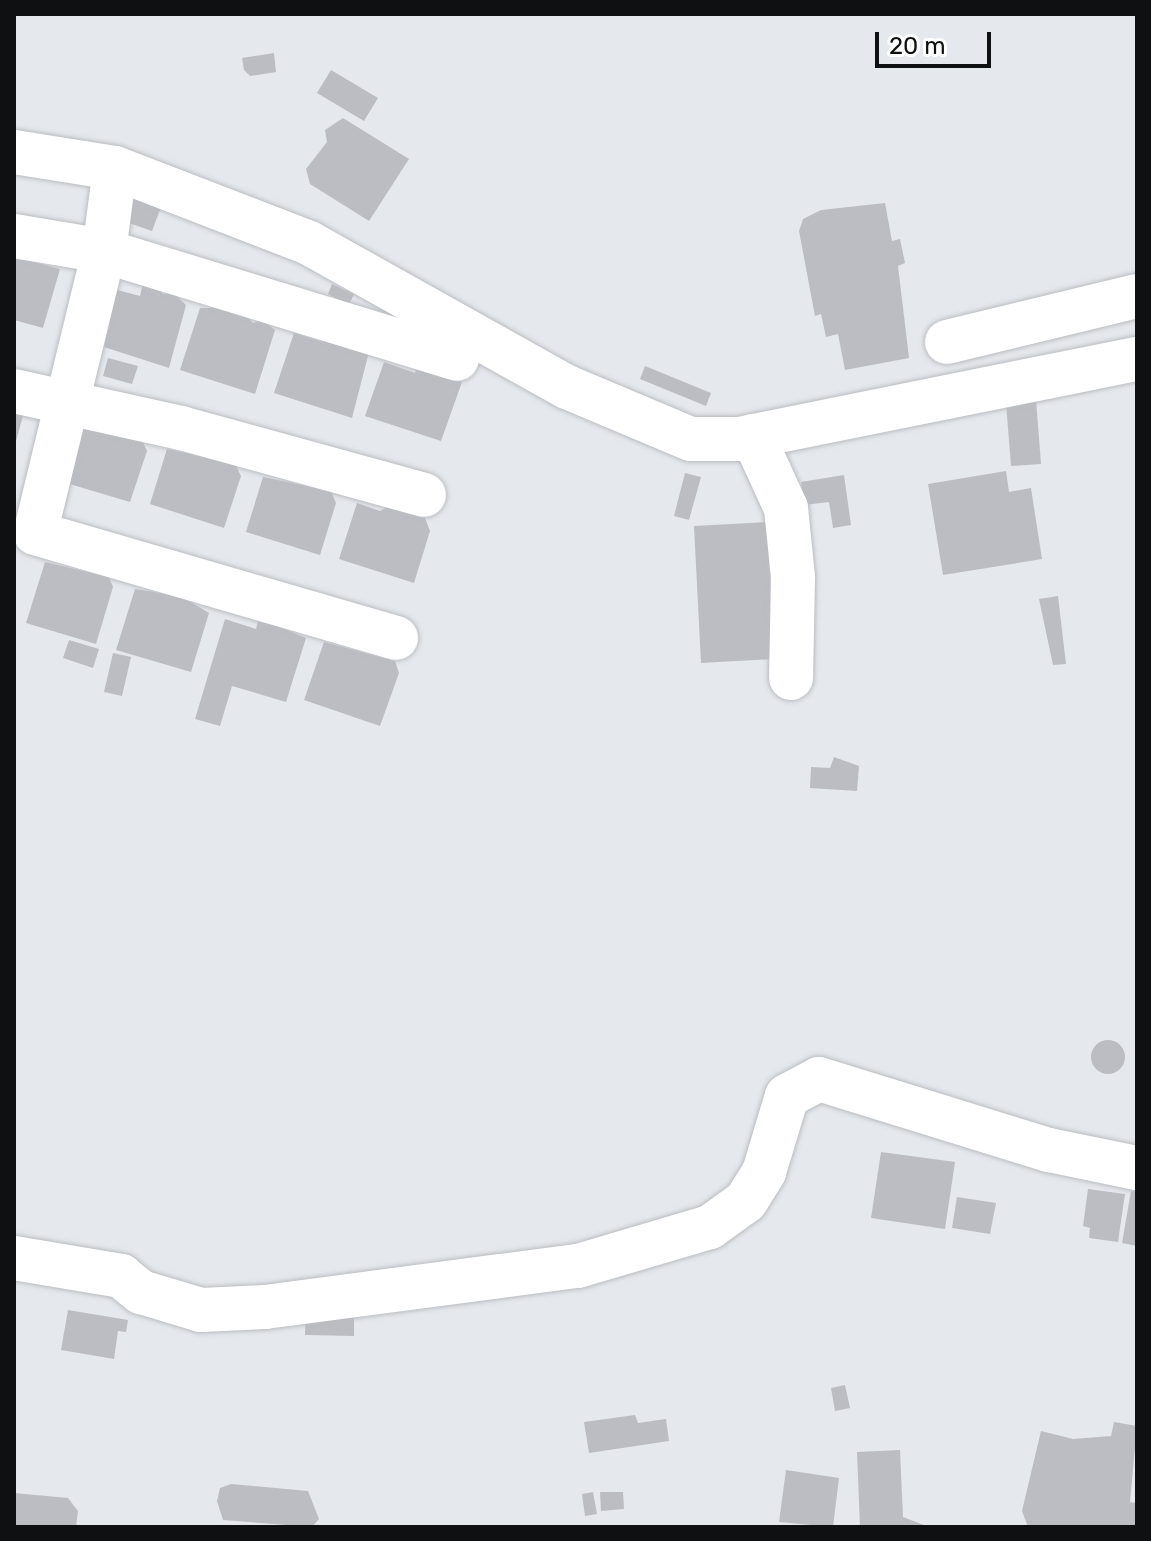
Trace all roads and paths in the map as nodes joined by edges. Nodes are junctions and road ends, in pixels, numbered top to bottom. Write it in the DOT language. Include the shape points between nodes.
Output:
graph roads {
  1 [pos="14,152"];
  2 [pos="115,168"];
  3 [pos="14,236"];
  4 [pos="104,251"];
  5 [pos="1137,296"];
  6 [pos="947,342"];
  7 [pos="457,359"];
  8 [pos="1137,359"];
  9 [pos="14,391"];
  10 [pos="62,406"];
  11 [pos="753,436"];
  12 [pos="424,495"];
  13 [pos="24,530"];
  14 [pos="396,638"];
  15 [pos="791,678"];
  16 [pos="1137,1168"];
  17 [pos="14,1258"];
  1 -- 2 [label="street"];
  2 -- 4 [label="street"];
  2 -- 11 [label="street" via="309,243 567,387 651,424 691,439"];
  3 -- 4 [label="street"];
  4 -- 7 [label="street"];
  4 -- 10 [label="street"];
  5 -- 6 [label="street"];
  8 -- 11 [label="street"];
  9 -- 10 [label="street"];
  10 -- 12 [label="street" via="181,428"];
  10 -- 13 [label="street"];
  11 -- 15 [label="street" via="786,508 794,604"];
  13 -- 14 [label="street"];
  16 -- 17 [label="street" via="1049,1150 819,1079 782,1103 764,1172 746,1201 710,1227 661,1246 578,1266 265,1307 201,1310 141,1292 121,1276"];
}
